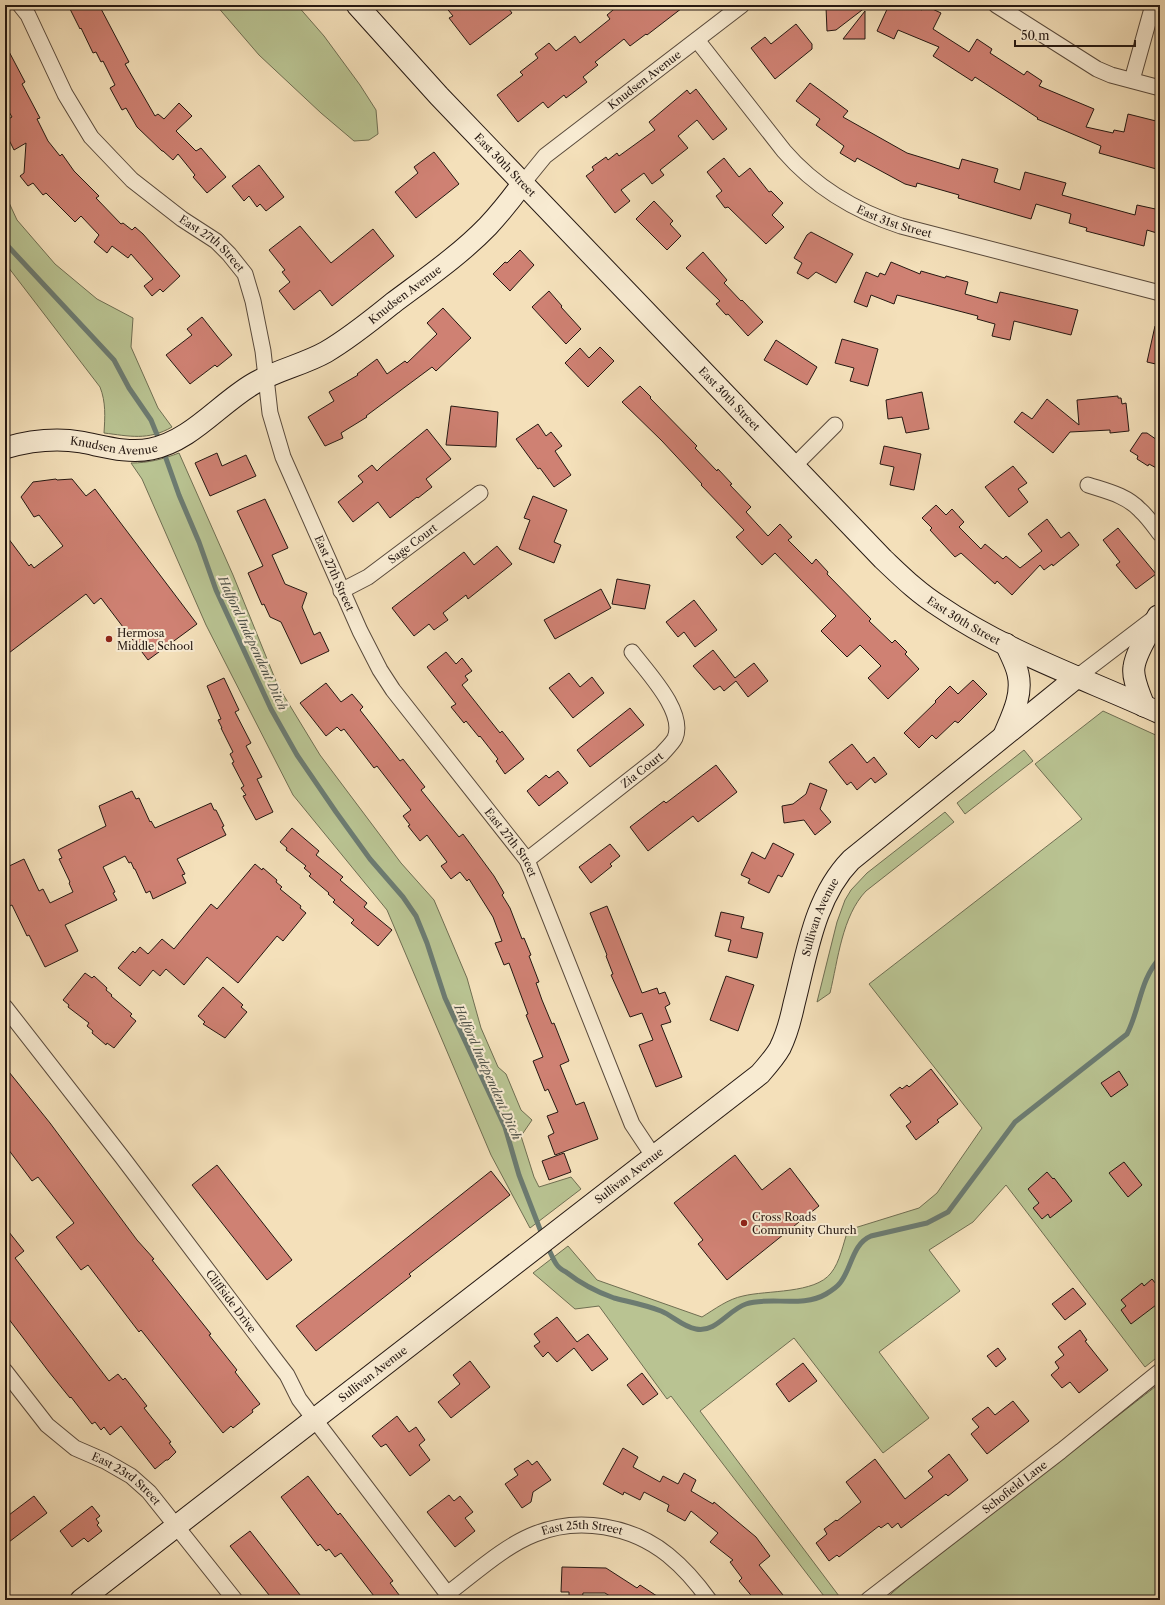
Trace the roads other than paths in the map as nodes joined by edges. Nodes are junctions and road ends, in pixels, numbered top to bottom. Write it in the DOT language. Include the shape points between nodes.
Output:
graph roads {
  1 [pos="20,5"];
  2 [pos="742,5"];
  3 [pos="996,5"];
  4 [pos="1152,5"];
  5 [pos="364,7"];
  6 [pos="698,40"];
  7 [pos="1132,80"];
  8 [pos="1160,88"];
  9 [pos="523,183"];
  10 [pos="1160,293"];
  11 [pos="266,377"];
  12 [pos="835,425"];
  13 [pos="5,448"];
  14 [pos="794,466"];
  15 [pos="1088,484"];
  16 [pos="480,493"];
  17 [pos="1160,534"];
  18 [pos="341,591"];
  19 [pos="1159,615"];
  20 [pos="1006,644"];
  21 [pos="632,652"];
  22 [pos="1078,677"];
  23 [pos="1152,709"];
  24 [pos="1004,736"];
  25 [pos="526,860"];
  26 [pos="5,1007"];
  27 [pos="654,1157"];
  28 [pos="1160,1371"];
  29 [pos="5,1372"];
  30 [pos="314,1419"];
  31 [pos="177,1526"];
  32 [pos="449,1597"];
  33 [pos="80,1600"];
  34 [pos="235,1600"];
  35 [pos="709,1600"];
  36 [pos="868,1600"];
  1 -- 11 [label="street, East 27th Street" via="28,15 64,94 91,137 132,180 182,219 216,241 245,274 253,301"];
  2 -- 6 [label="street, Knudsen Avenue"];
  3 -- 7 [label="street" via="1097,69"];
  4 -- 7 [label="street"];
  5 -- 9 [label="main road, East 30th Street" via="438,96"];
  6 -- 9 [label="street, Knudsen Avenue" via="545,156"];
  6 -- 10 [label="street, East 31st Street" via="799,168 858,210 901,226"];
  7 -- 8 [label="street"];
  9 -- 11 [label="main road, Knudsen Avenue" via="503,209 467,245 363,326 322,354"];
  9 -- 14 [label="main road, East 30th Street"];
  11 -- 13 [label="main road, Knudsen Avenue" via="235,396 188,432 160,447 137,450 52,440"];
  11 -- 18 [label="street, East 27th Street" via="270,413 283,457"];
  12 -- 14 [label="street"];
  14 -- 20 [label="main road, East 30th Street" via="916,590 959,620"];
  15 -- 17 [label="street" via="1115,493 1134,504"];
  16 -- 18 [label="street, Sage Court" via="368,577"];
  18 -- 25 [label="street, East 27th Street" via="371,653 393,690"];
  19 -- 22 [label="street"];
  19 -- 23 [label="main road" via="1134,667 1134,675"];
  20 -- 22 [label="main road, East 30th Street"];
  20 -- 24 [label="main road" via="1018,673 1020,686"];
  21 -- 25 [label="street, Zia Court" via="669,701 677,718 675,738 661,755"];
  22 -- 23 [label="main road, East 30th Street"];
  22 -- 24 [label="main road, Sullivan Avenue"];
  24 -- 27 [label="main road, Sullivan Avenue" via="842,869 817,914 792,1015 781,1047 751,1082"];
  25 -- 27 [label="street, East 27th Street" via="632,1124"];
  26 -- 30 [label="street, Cliffside Drive" via="278,1362 299,1399"];
  27 -- 30 [label="main road, Sullivan Avenue"];
  28 -- 36 [label="street, Schofield Lane"];
  29 -- 31 [label="street, East 23rd Street" via="47,1425 75,1448 131,1476 149,1492"];
  30 -- 31 [label="main road, Sullivan Avenue"];
  30 -- 32 [label="street, Cliffside Drive"];
  31 -- 33 [label="main road, Sullivan Avenue"];
  31 -- 34 [label="street, East 23rd Street"];
  32 -- 35 [label="street, East 25th Street" via="503,1552 536,1534 573,1525 590,1525 634,1535 652,1544 692,1577"];
}
